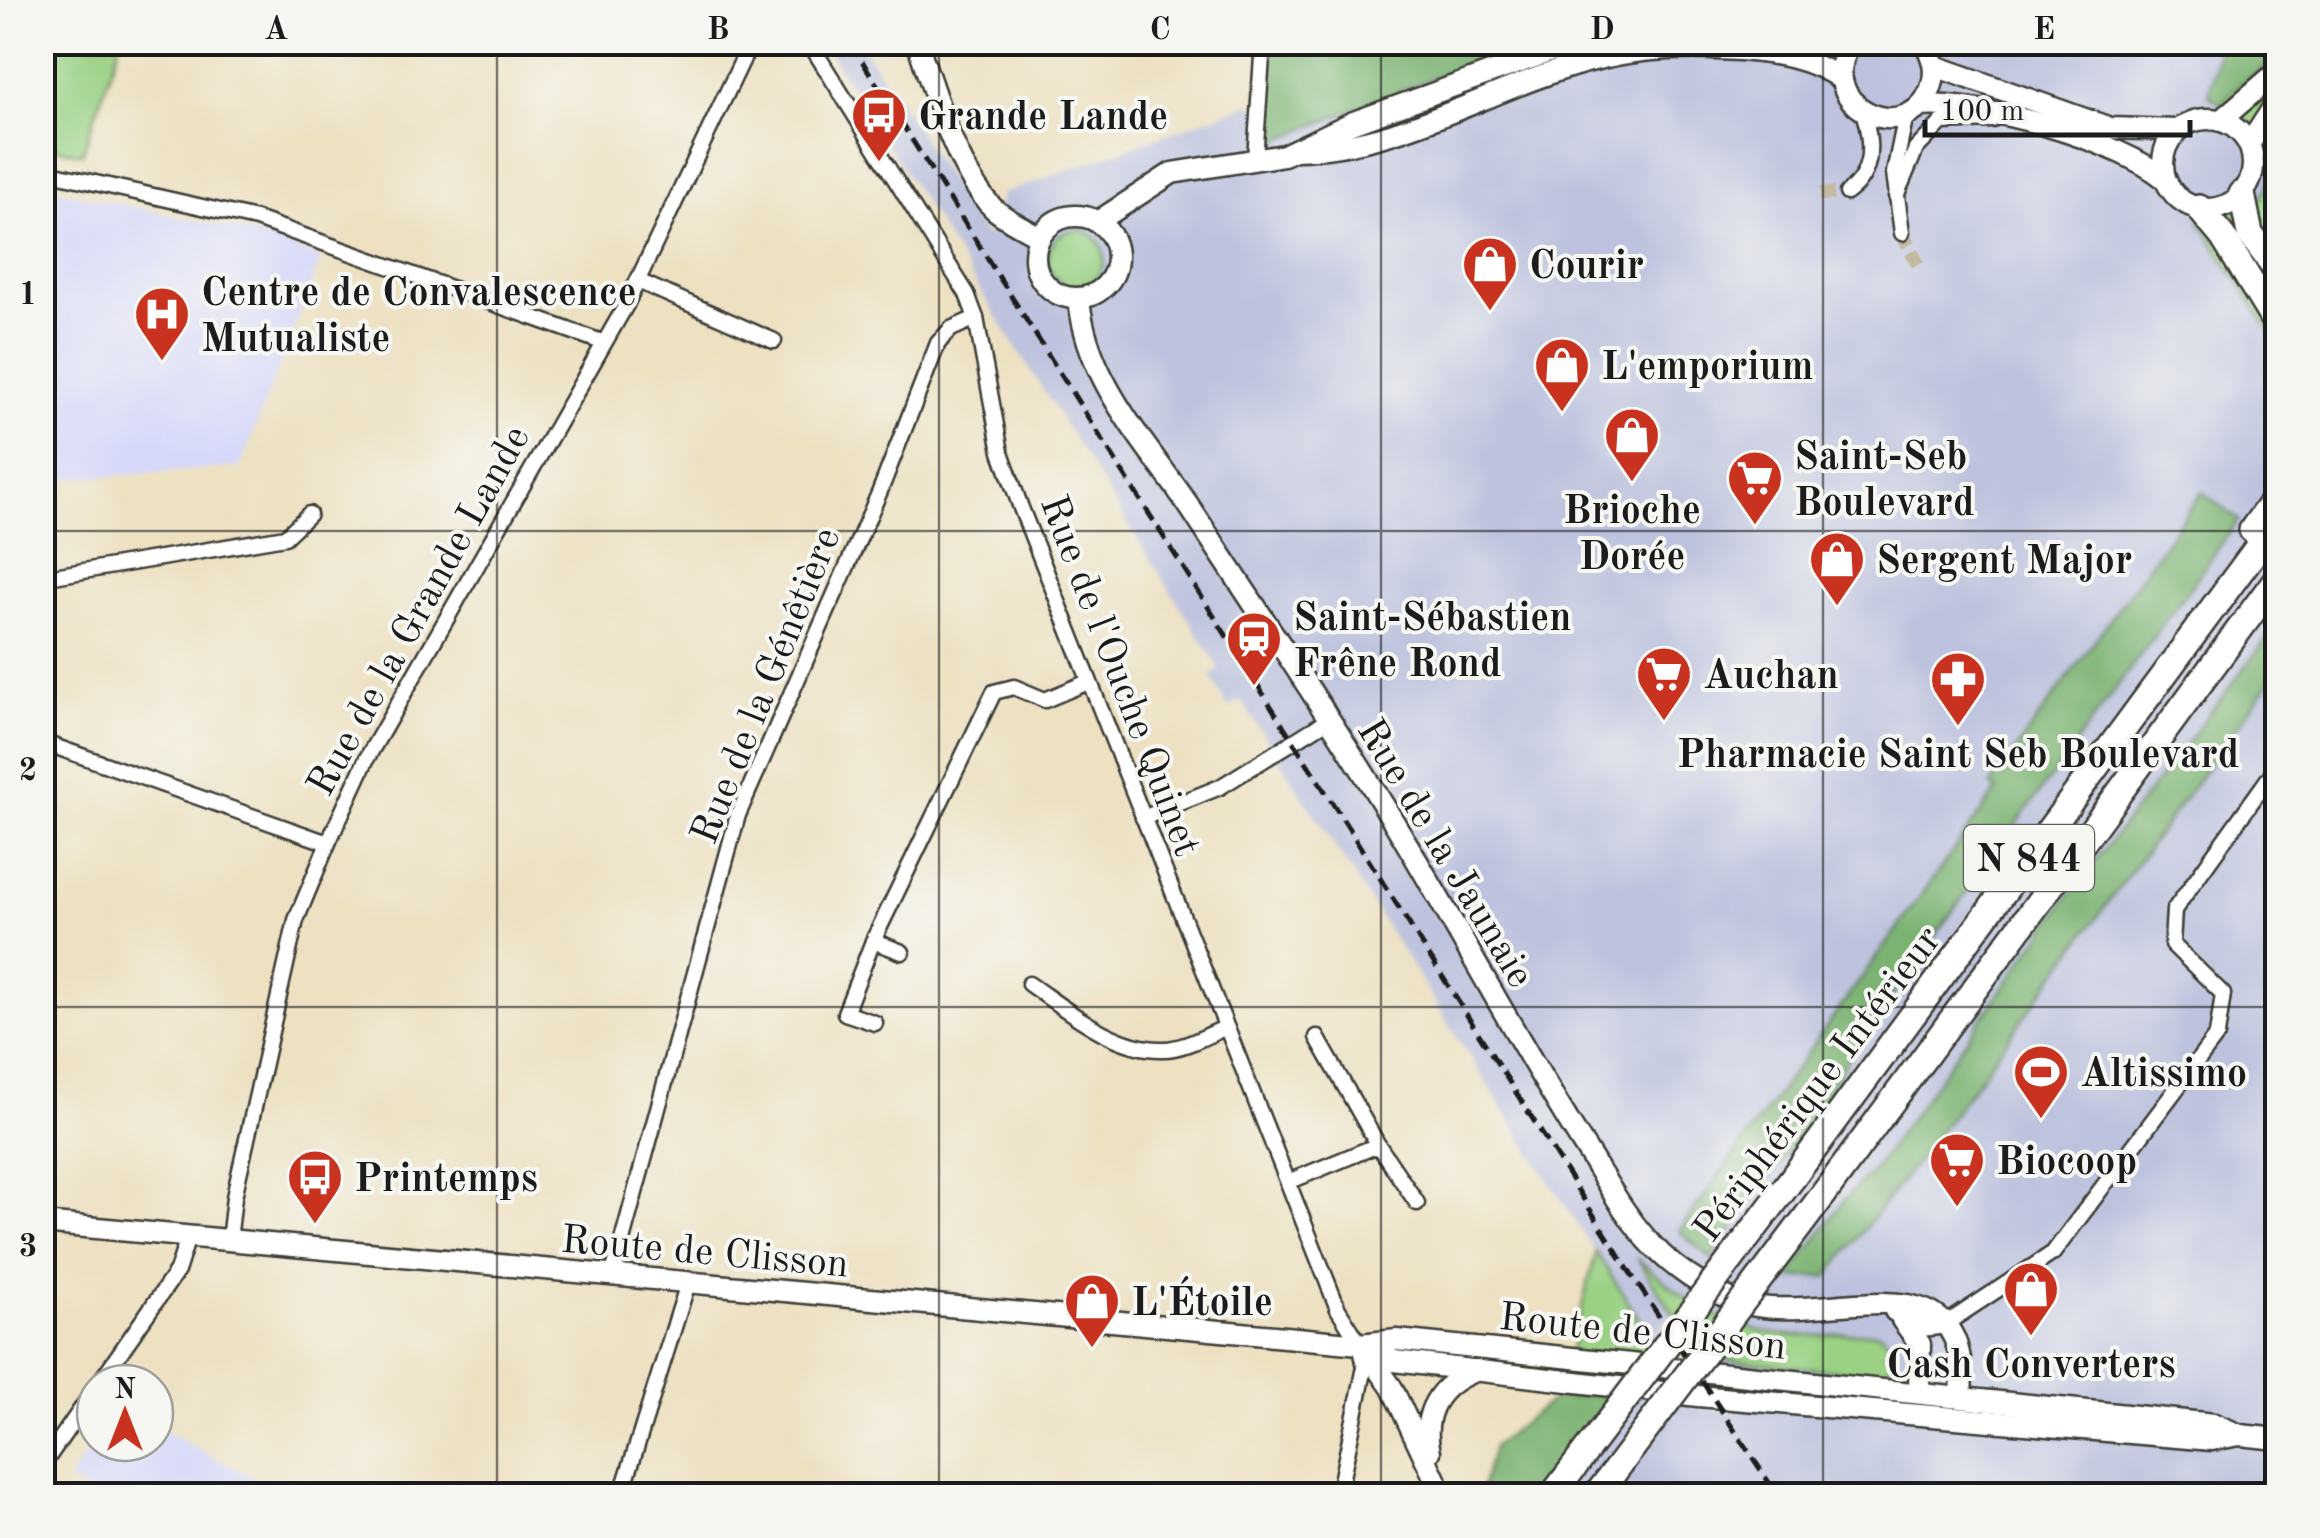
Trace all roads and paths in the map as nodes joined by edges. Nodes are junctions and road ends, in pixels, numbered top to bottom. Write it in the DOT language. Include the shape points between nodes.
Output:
graph roads {
  1 [pos="751,42"];
  2 [pos="809,42"];
  3 [pos="917,42"];
  4 [pos="1263,42"];
  5 [pos="1576,42"];
  6 [pos="1852,42"];
  7 [pos="1924,42"];
  8 [pos="1547,50"];
  9 [pos="1934,66"];
  10 [pos="2278,71"];
  11 [pos="1842,80"];
  12 [pos="1482,100"];
  13 [pos="2278,100"];
  14 [pos="1913,110"];
  15 [pos="1863,111"];
  16 [pos="2024,120"];
  17 [pos="2221,120"];
  18 [pos="2178,130"];
  19 [pos="2250,143"];
  20 [pos="1295,150"];
  21 [pos="1255,159"];
  22 [pos="42,172"];
  23 [pos="2165,179"];
  24 [pos="1847,193"];
  25 [pos="2242,194"];
  26 [pos="1896,196"];
  27 [pos="2199,208"];
  28 [pos="1097,222"];
  29 [pos="1902,233"];
  30 [pos="1040,238"];
  31 [pos="2278,272"];
  32 [pos="638,281"];
  33 [pos="1080,298"];
  34 [pos="976,318"];
  35 [pos="2278,327"];
  36 [pos="774,341"];
  37 [pos="602,342"];
  38 [pos="2277,504"];
  39 [pos="310,514"];
  40 [pos="2278,577"];
  41 [pos="42,578"];
  42 [pos="1088,682"];
  43 [pos="1328,720"];
  44 [pos="42,742"];
  45 [pos="2278,765"];
  46 [pos="1142,818"];
  47 [pos="328,843"];
  48 [pos="873,941"];
  49 [pos="902,952"];
  50 [pos="1029,984"];
  51 [pos="875,1022"];
  52 [pos="1225,1028"];
  53 [pos="1318,1037"];
  54 [pos="1378,1145"];
  55 [pos="1288,1182"];
  56 [pos="1417,1203"];
  57 [pos="42,1223"];
  58 [pos="188,1237"];
  59 [pos="230,1242"];
  60 [pos="612,1277"];
  61 [pos="688,1283"];
  62 [pos="1859,1305"];
  63 [pos="1887,1313"];
  64 [pos="1947,1323"];
  65 [pos="1360,1344"];
  66 [pos="113,1363"];
  67 [pos="1480,1369"];
  68 [pos="1928,1398"];
  69 [pos="1751,1400"];
  70 [pos="1963,1406"];
  71 [pos="75,1418"];
  72 [pos="2278,1439"];
  73 [pos="42,1466"];
  74 [pos="1440,1489"];
  75 [pos="620,1496"];
  76 [pos="1338,1496"];
  77 [pos="1552,1496"];
  78 [pos="1596,1496"];
  1 -- 32 [label="street, Rue de la Grande Lande"];
  2 -- 34 [label="street, Rue de l'Ouche Quinet" via="951,265"];
  3 -- 30 [label="main road" via="984,196"];
  4 -- 21 [label="street"];
  5 -- 8 [label="main road"];
  6 -- 11 [label="main road"];
  7 -- 9 [label="main road"];
  8 -- 12 [label="street"];
  8 -- 20 [label="main road"];
  9 -- 14 [label="main road" via="1929,94"];
  9 -- 18 [label="main road" via="2110,128"];
  10 -- 17 [label="main road"];
  11 -- 12 [label="main road" via="1774,54 1660,50 1604,57"];
  11 -- 15 [label="main road"];
  12 -- 20 [label="main road" via="1331,150"];
  13 -- 19 [label="main road"];
  14 -- 15 [label="main road" via="1884,118"];
  14 -- 16 [label="main road" via="1959,104"];
  14 -- 26 [label="street" via="1894,173"];
  15 -- 24 [label="street" via="1871,144 1867,165"];
  16 -- 23 [label="main road" via="2090,142"];
  16 -- 26 [label="street" via="1942,122 1916,150"];
  17 -- 18 [label="main road" via="2198,119"];
  17 -- 19 [label="main road"];
  18 -- 23 [label="main road" via="2164,152"];
  19 -- 25 [label="main road" via="2254,170"];
  20 -- 21 [label="main road"];
  21 -- 28 [label="main road" via="1172,173"];
  22 -- 37 [label="street" via="256,220"];
  23 -- 27 [label="main road" via="2175,195"];
  25 -- 27 [label="main road" via="2222,207"];
  25 -- 31 [label="highway" via="2250,234"];
  26 -- 29 [label="street"];
  27 -- 35 [label="highway"];
  28 -- 30 [label="main road" via="1070,217"];
  28 -- 33 [label="main road" via="1113,242 1116,267 1102,288"];
  30 -- 33 [label="main road" via="1035,256 1044,284"];
  32 -- 36 [label="street"];
  32 -- 37 [label="street, Rue de la Grande Lande"];
  33 -- 43 [label="main road, Rue de la Jaunaie" via="1091,360 1102,382"];
  34 -- 42 [label="street, Rue de l'Ouche Quinet" via="1001,452"];
  34 -- 60 [label="street, Rue de la Génêtière" via="951,328 938,343 738,816"];
  37 -- 47 [label="street, Rue de la Grande Lande" via="366,758"];
  38 -- 77 [label="highway, Périphérique Intérieur / N 844, bridge" via="2204,620"];
  39 -- 41 [label="street" via="284,537"];
  40 -- 78 [label="highway, N 844, bridge"];
  42 -- 46 [label="street, Rue de l'Ouche Quinet"];
  42 -- 48 [label="street" via="1045,700 1014,688 994,692"];
  43 -- 46 [label="street" via="1220,787"];
  43 -- 62 [label="main road, Rue de la Jaunaie" via="1430,883 1522,1050 1655,1248 1734,1301 1779,1309"];
  44 -- 47 [label="street"];
  45 -- 64 [label="street" via="2174,910 2172,944 2223,994 2217,1034 2053,1253"];
  46 -- 52 [label="street, Rue de l'Ouche Quinet"];
  47 -- 59 [label="street, Rue de la Grande Lande" via="296,920 234,1197"];
  48 -- 49 [label="street"];
  48 -- 51 [label="street" via="845,1013"];
  50 -- 52 [label="street" via="1134,1046 1168,1050"];
  52 -- 55 [label="street, Rue de l'Ouche Quinet"];
  53 -- 54 [label="street"];
  54 -- 55 [label="street"];
  54 -- 56 [label="street"];
  55 -- 65 [label="street, Rue de l'Ouche Quinet" via="1338,1309"];
  57 -- 58 [label="main road, Route de Clisson"];
  58 -- 59 [label="main road, Route de Clisson"];
  58 -- 66 [label="street" via="177,1271"];
  59 -- 60 [label="main road, Route de Clisson"];
  60 -- 61 [label="main road, Route de Clisson"];
  61 -- 65 [label="main road, Route de Clisson"];
  61 -- 75 [label="street"];
  62 -- 63 [label="main road, Rue de la Jaunaie"];
  62 -- 64 [label="main road, Rue de la Jaunaie" via="1917,1305"];
  63 -- 64 [label="main road, Rue de la Jaunaie" via="1909,1312 1921,1326"];
  63 -- 68 [label="main road" via="1910,1327 1920,1344"];
  64 -- 70 [label="main road" via="1958,1349"];
  65 -- 67 [label="main road, Route de Clisson" via="1394,1360"];
  65 -- 68 [label="main road, Route de Clisson" via="1397,1340"];
  65 -- 74 [label="main road" via="1385,1374"];
  65 -- 76 [label="street" via="1364,1378"];
  67 -- 69 [label="main road, Route de Clisson"];
  67 -- 74 [label="main road" via="1442,1390 1429,1414 1426,1437"];
  68 -- 69 [label="main road, Route de Clisson" via="1766,1391"];
  68 -- 70 [label="main road, Route de Clisson"];
  69 -- 70 [label="main road, Route de Clisson"];
  70 -- 72 [label="main road, Route de Clisson" via="2214,1424"];
  71 -- 73 [label="street"];
}
